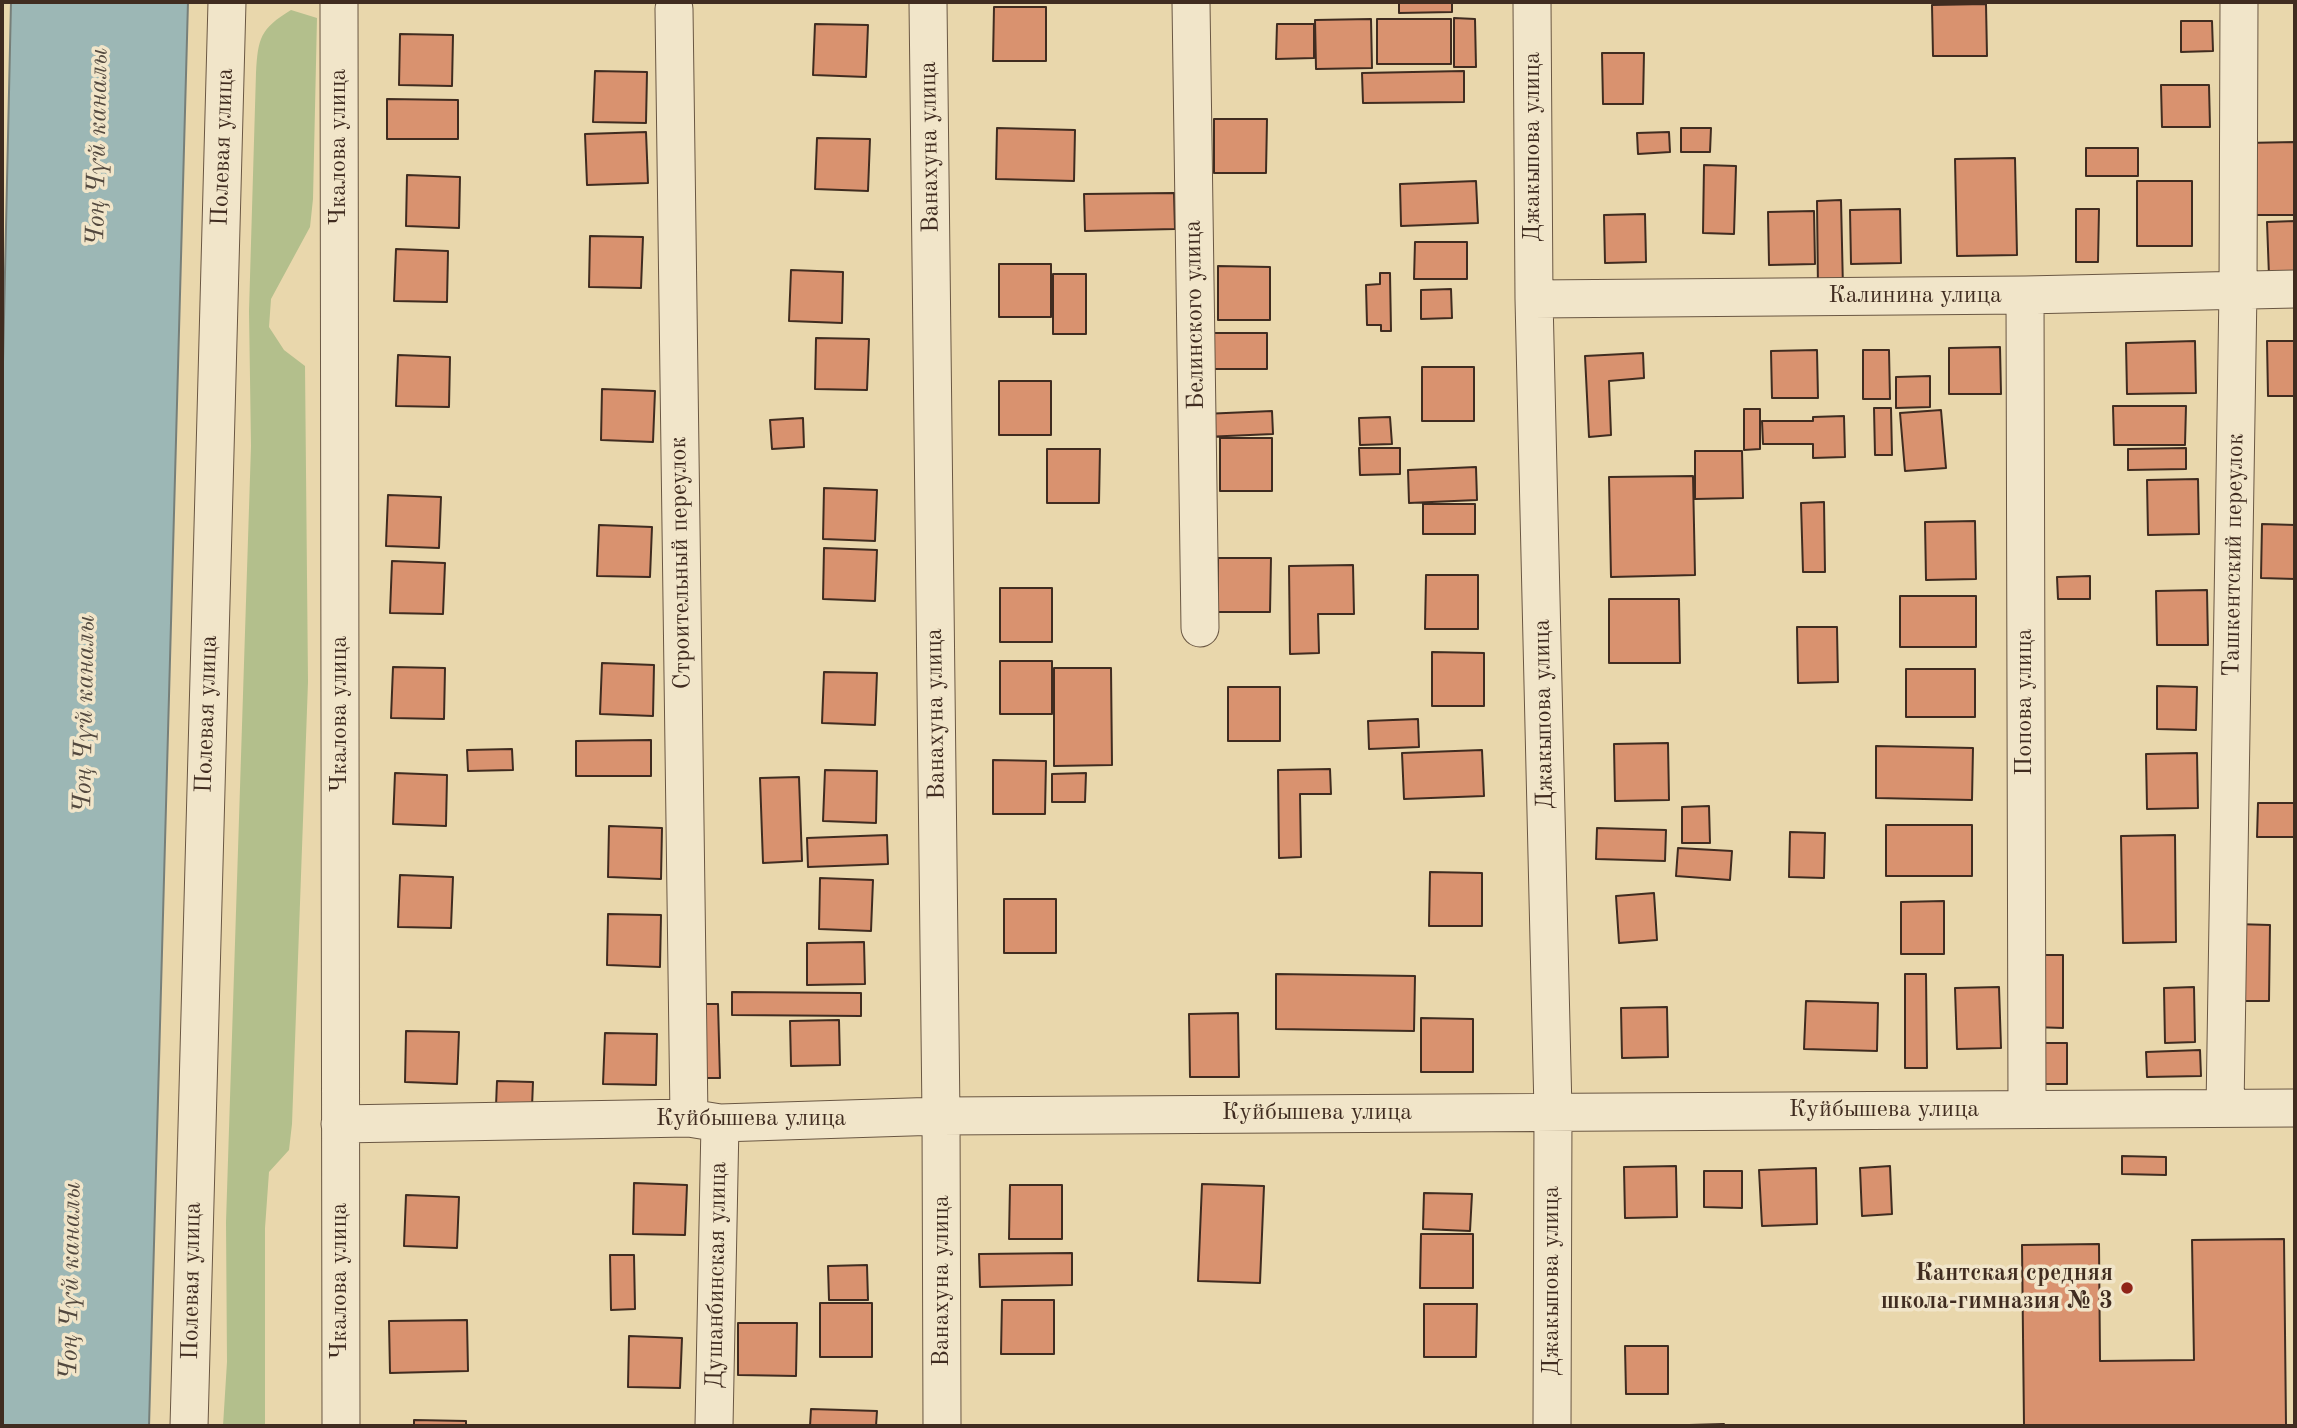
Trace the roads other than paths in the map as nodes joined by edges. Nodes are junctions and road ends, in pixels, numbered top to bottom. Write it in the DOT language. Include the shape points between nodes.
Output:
graph roads {
  1 [pos="227,2"];
  2 [pos="339,2"];
  3 [pos="928,2"];
  4 [pos="1191,2"];
  5 [pos="1532,2"];
  6 [pos="2239,2"];
  7 [pos="674,9"];
  8 [pos="2295,289"];
  9 [pos="2238,290"];
  10 [pos="2025,295"];
  11 [pos="1535,299"];
  12 [pos="1200,628"];
  13 [pos="2225,1108"];
  14 [pos="2295,1108"];
  15 [pos="2027,1109"];
  16 [pos="1552,1111"];
  17 [pos="941,1116"];
  18 [pos="704,1120"];
  19 [pos="340,1124"];
  20 [pos="189,1426"];
  21 [pos="341,1426"];
  22 [pos="714,1426"];
  23 [pos="942,1426"];
  24 [pos="1552,1426"];
  1 -- 20 [label="street, Полевая улица"];
  2 -- 19 [label="street, Чкалова улица"];
  3 -- 17 [label="street, Ванахуна улица"];
  4 -- 12 [label="street, Белинского улица"];
  5 -- 11 [label="street, Джакыпова улица"];
  6 -- 9 [label="street, Ташкентский переулок"];
  7 -- 18 [label="street, Строительный переулок"];
  8 -- 9 [label="street, Калинина улица"];
  9 -- 10 [label="street, Калинина улица"];
  9 -- 13 [label="street, Ташкентский переулок"];
  10 -- 11 [label="street, Калинина улица"];
  10 -- 15 [label="street, Попова улица"];
  11 -- 16 [label="street, Джакыпова улица"];
  13 -- 14 [label="street, Куйбышева улица"];
  13 -- 15 [label="street, Куйбышева улица"];
  15 -- 16 [label="street, Куйбышева улица"];
  16 -- 17 [label="street, Куйбышева улица"];
  16 -- 24 [label="street, Джакыпова улица"];
  17 -- 18 [label="street, Куйбышева улица"];
  17 -- 23 [label="street, Ванахуна улица"];
  18 -- 19 [label="street, Куйбышева улица"];
  18 -- 22 [label="street, Душанбинская улица"];
  19 -- 21 [label="street, Чкалова улица"];
}
